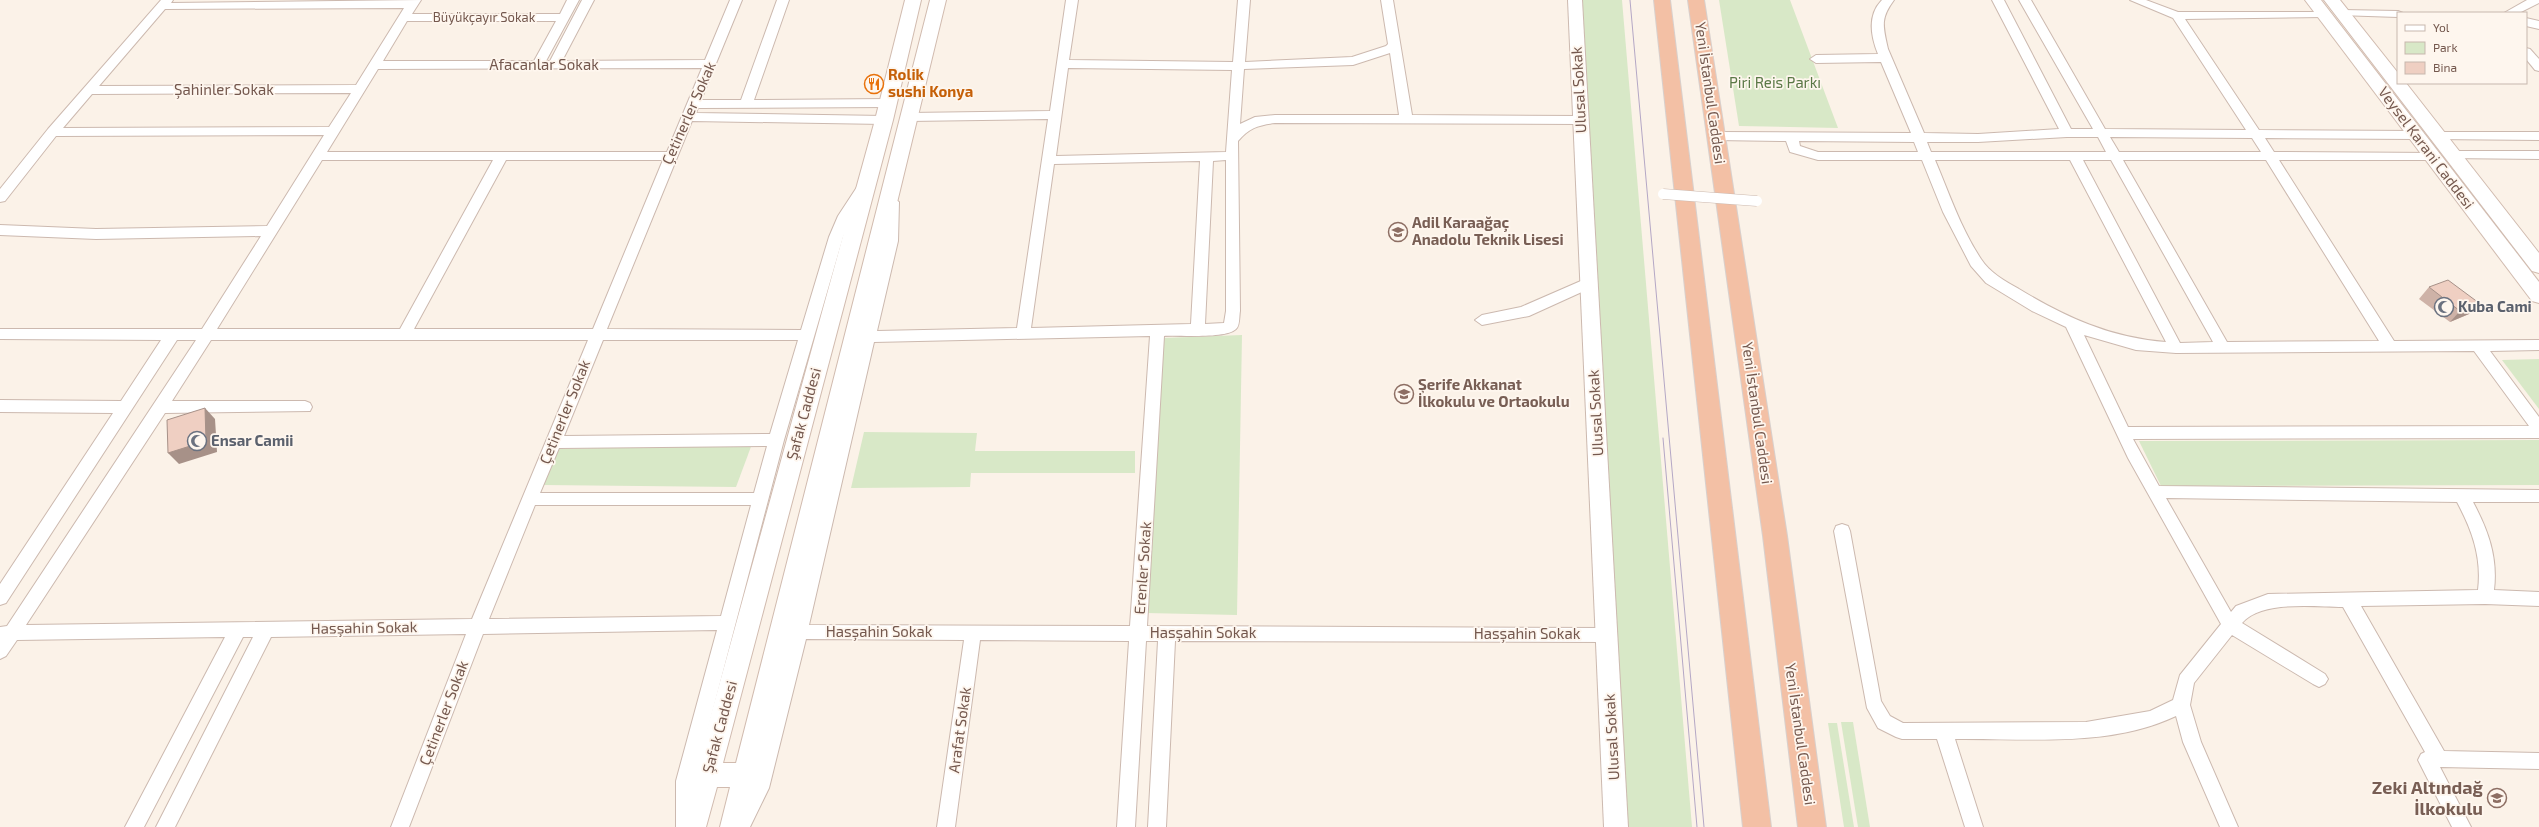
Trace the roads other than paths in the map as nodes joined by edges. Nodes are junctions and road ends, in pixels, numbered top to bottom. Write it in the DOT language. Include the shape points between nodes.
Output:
graph roads {
  1 [pos="572,0"];
  2 [pos="588,0"];
  3 [pos="736,0"];
  4 [pos="783,0"];
  5 [pos="913,0"];
  6 [pos="938,0"];
  7 [pos="1072,0"];
  8 [pos="1244,0"];
  9 [pos="1387,0"];
  10 [pos="1574,0"];
  11 [pos="1662,0"];
  12 [pos="1696,0"];
  13 [pos="1888,0"];
  14 [pos="1998,0"];
  15 [pos="2025,0"];
  16 [pos="2136,0"];
  17 [pos="2313,0"];
  18 [pos="2536,0"];
  19 [pos="414,2"];
  20 [pos="164,3"];
  21 [pos="2332,9"];
  22 [pos="2512,12"];
  23 [pos="2397,14"];
  24 [pos="2177,16"];
  25 [pos="563,17"];
  26 [pos="404,18"];
  27 [pos="2527,22"];
  28 [pos="2539,25"];
  29 [pos="1394,45"];
  30 [pos="2527,53"];
  31 [pos="1886,58"];
  32 [pos="1816,59"];
  33 [pos="711,64"];
  34 [pos="1062,64"];
  35 [pos="376,65"];
  36 [pos="538,65"];
  37 [pos="554,65"];
  38 [pos="1238,66"];
  39 [pos="2539,67"];
  40 [pos="361,89"];
  41 [pos="88,90"];
  42 [pos="746,104"];
  43 [pos="691,110"];
  44 [pos="886,112"];
  45 [pos="1055,115"];
  46 [pos="909,117"];
  47 [pos="1406,119"];
  48 [pos="1580,120"];
  49 [pos="333,131"];
  50 [pos="52,132"];
  51 [pos="2067,134"];
  52 [pos="2101,134"];
  53 [pos="2256,134"];
  54 [pos="2416,135"];
  55 [pos="1716,136"];
  56 [pos="2437,136"];
  57 [pos="2539,136"];
  58 [pos="1791,137"];
  59 [pos="1919,137"];
  60 [pos="1232,140"];
  61 [pos="2452,155"];
  62 [pos="2539,155"];
  63 [pos="317,156"];
  64 [pos="502,156"];
  65 [pos="670,156"];
  66 [pos="1207,156"];
  67 [pos="1232,156"];
  68 [pos="1927,156"];
  69 [pos="2270,156"];
  70 [pos="2431,156"];
  71 [pos="2075,157"];
  72 [pos="2114,157"];
  73 [pos="1048,160"];
  74 [pos="867,182"];
  75 [pos="892,184"];
  76 [pos="1663,194"];
  77 [pos="0,198"];
  78 [pos="1757,201"];
  79 [pos="0,230"];
  80 [pos="270,231"];
  81 [pos="852,233"];
  82 [pos="880,233"];
  83 [pos="2539,266"];
  84 [pos="1590,282"];
  85 [pos="2539,296"];
  86 [pos="1482,320"];
  87 [pos="2071,323"];
  88 [pos="1198,330"];
  89 [pos="1157,332"];
  90 [pos="598,333"];
  91 [pos="0,334"];
  92 [pos="172,335"];
  93 [pos="206,335"];
  94 [pos="404,335"];
  95 [pos="806,335"];
  96 [pos="1023,335"];
  97 [pos="868,337"];
  98 [pos="2477,344"];
  99 [pos="2539,345"];
  100 [pos="2390,346"];
  101 [pos="2176,348"];
  102 [pos="2223,348"];
  103 [pos="0,406"];
  104 [pos="125,407"];
  105 [pos="161,408"];
  106 [pos="305,408"];
  107 [pos="2539,428"];
  108 [pos="2539,432"];
  109 [pos="2122,433"];
  110 [pos="776,440"];
  111 [pos="553,442"];
  112 [pos="2156,492"];
  113 [pos="2461,495"];
  114 [pos="2539,496"];
  115 [pos="761,498"];
  116 [pos="530,499"];
  117 [pos="1842,532"];
  118 [pos="2485,597"];
  119 [pos="0,598"];
  120 [pos="2539,598"];
  121 [pos="2348,600"];
  122 [pos="728,624"];
  123 [pos="2230,625"];
  124 [pos="477,627"];
  125 [pos="266,629"];
  126 [pos="238,630"];
  127 [pos="799,632"];
  128 [pos="973,632"];
  129 [pos="6,633"];
  130 [pos="1138,633"];
  131 [pos="1167,633"];
  132 [pos="1606,635"];
  133 [pos="0,651"];
  134 [pos="2319,678"];
  135 [pos="2181,705"];
  136 [pos="1943,730"];
  137 [pos="2439,759"];
  138 [pos="2539,761"];
  139 [pos="707,775"];
  140 [pos="746,775"];
  141 [pos="134,827"];
  142 [pos="165,827"];
  143 [pos="400,827"];
  144 [pos="685,827"];
  145 [pos="693,827"];
  146 [pos="733,827"];
  147 [pos="740,827"];
  148 [pos="946,827"];
  149 [pos="1126,827"];
  150 [pos="1157,827"];
  151 [pos="1616,827"];
  152 [pos="1757,827"];
  153 [pos="1812,827"];
  154 [pos="1974,827"];
  155 [pos="2229,827"];
  156 [pos="2462,827"];
  1 -- 25 [label="street"];
  2 -- 37 [label="street"];
  3 -- 33 [label="street, Çetinerler Sokak"];
  4 -- 42 [label="street"];
  5 -- 44 [label="main road, Şafak Caddesi"];
  6 -- 46 [label="main road, Şafak Caddesi"];
  7 -- 34 [label="street"];
  8 -- 38 [label="street"];
  9 -- 29 [label="street"];
  10 -- 48 [label="street, Ulusal Sokak"];
  11 -- 152 [label="highway"];
  12 -- 55 [label="highway, Yeni İstanbul Caddesi"];
  13 -- 31 [label="street" via="1879,7 1876,21"];
  14 -- 51 [label="street"];
  15 -- 52 [label="street"];
  16 -- 24 [label="street"];
  17 -- 21 [label="main road, Veysel Karani Caddesi"];
  18 -- 22 [label="street"];
  19 -- 20 [label="street"];
  19 -- 26 [label="street"];
  20 -- 41 [label="street"];
  21 -- 23 [label="street"];
  21 -- 24 [label="street"];
  21 -- 54 [label="main road, Veysel Karani Caddesi"];
  21 -- 56 [label="main road, Veysel Karani Caddesi"];
  24 -- 53 [label="street"];
  25 -- 26 [label="street, Büyükçayır Sokak"];
  25 -- 36 [label="street"];
  26 -- 35 [label="street"];
  27 -- 28 [label="street"];
  29 -- 38 [label="street" via="1390,49 1353,61"];
  29 -- 47 [label="street"];
  30 -- 39 [label="street"];
  31 -- 32 [label="street"];
  31 -- 59 [label="street"];
  33 -- 37 [label="street, Afacanlar Sokak"];
  33 -- 43 [label="street, Çetinerler Sokak"];
  34 -- 38 [label="street"];
  34 -- 45 [label="street"];
  35 -- 36 [label="street, Afacanlar Sokak"];
  35 -- 40 [label="street"];
  36 -- 37 [label="street, Afacanlar Sokak"];
  38 -- 60 [label="street"];
  40 -- 41 [label="street, Şahinler Sokak"];
  40 -- 49 [label="street"];
  41 -- 50 [label="street"];
  42 -- 43 [label="street"];
  42 -- 44 [label="street"];
  43 -- 44 [label="street"];
  43 -- 65 [label="street, Çetinerler Sokak"];
  44 -- 74 [label="main road, Şafak Caddesi"];
  45 -- 46 [label="street"];
  45 -- 73 [label="street"];
  46 -- 75 [label="main road, Şafak Caddesi"];
  47 -- 48 [label="street"];
  47 -- 60 [label="street" via="1253,120 1243,126"];
  48 -- 84 [label="street, Ulusal Sokak"];
  49 -- 50 [label="street"];
  49 -- 63 [label="street"];
  50 -- 77 [label="street"];
  51 -- 52 [label="street"];
  51 -- 59 [label="street" via="1978,138"];
  52 -- 53 [label="street"];
  52 -- 72 [label="street"];
  53 -- 54 [label="street"];
  53 -- 69 [label="street"];
  54 -- 70 [label="main road, Veysel Karani Caddesi"];
  55 -- 58 [label="street"];
  55 -- 153 [label="highway, Yeni İstanbul Caddesi" via="1776,536 1796,719"];
  56 -- 57 [label="street"];
  56 -- 61 [label="main road, Veysel Karani Caddesi"];
  58 -- 59 [label="street"];
  58 -- 68 [label="street" via="1795,149 1818,156"];
  59 -- 68 [label="street"];
  60 -- 67 [label="street"];
  61 -- 62 [label="street"];
  61 -- 83 [label="main road, Veysel Karani Caddesi"];
  63 -- 64 [label="street"];
  63 -- 80 [label="street"];
  64 -- 65 [label="street"];
  64 -- 94 [label="street"];
  65 -- 90 [label="street, Çetinerler Sokak"];
  66 -- 67 [label="street"];
  66 -- 73 [label="street"];
  66 -- 88 [label="street"];
  67 -- 88 [label="street" via="1231,326 1224,329"];
  68 -- 71 [label="street"];
  68 -- 87 [label="street" via="1950,212 1976,262 1986,274 2038,307"];
  69 -- 70 [label="street"];
  69 -- 72 [label="street"];
  69 -- 100 [label="street"];
  70 -- 85 [label="main road, Veysel Karani Caddesi"];
  71 -- 72 [label="street"];
  71 -- 101 [label="street"];
  72 -- 102 [label="street" via="2189,282"];
  73 -- 96 [label="street"];
  74 -- 81 [label="main road, Şafak Caddesi"];
  74 -- 95 [label="street" via="845,216 836,237"];
  75 -- 82 [label="main road, Şafak Caddesi"];
  75 -- 97 [label="street" via="891,242"];
  76 -- 78 [label="street, bridge"];
  79 -- 80 [label="street" via="96,234"];
  80 -- 93 [label="street"];
  81 -- 82 [label="main road"];
  81 -- 139 [label="main road, Şafak Caddesi"];
  82 -- 140 [label="main road, Şafak Caddesi"];
  84 -- 86 [label="street" via="1524,312"];
  84 -- 132 [label="street, Ulusal Sokak"];
  87 -- 101 [label="street" via="2086,331 2136,345"];
  87 -- 109 [label="street"];
  88 -- 89 [label="street"];
  89 -- 96 [label="street"];
  89 -- 130 [label="street, Erenler Sokak"];
  90 -- 94 [label="street"];
  90 -- 95 [label="street"];
  90 -- 111 [label="street, Çetinerler Sokak"];
  91 -- 92 [label="street"];
  92 -- 93 [label="street"];
  92 -- 104 [label="street"];
  93 -- 94 [label="street"];
  93 -- 105 [label="street"];
  95 -- 110 [label="street"];
  96 -- 97 [label="street"];
  97 -- 127 [label="street"];
  98 -- 99 [label="street"];
  98 -- 100 [label="street"];
  98 -- 107 [label="street"];
  100 -- 102 [label="street"];
  101 -- 102 [label="street"];
  103 -- 104 [label="street"];
  104 -- 119 [label="street"];
  105 -- 106 [label="street"];
  105 -- 129 [label="street"];
  108 -- 109 [label="street"];
  109 -- 112 [label="street"];
  110 -- 111 [label="street"];
  110 -- 115 [label="street"];
  111 -- 116 [label="street, Çetinerler Sokak"];
  112 -- 113 [label="street"];
  112 -- 123 [label="street"];
  113 -- 114 [label="street"];
  113 -- 118 [label="street" via="2480,530 2488,575"];
  115 -- 116 [label="street"];
  115 -- 122 [label="street"];
  116 -- 124 [label="street, Çetinerler Sokak"];
  117 -- 136 [label="street" via="1873,702 1884,722 1902,731"];
  118 -- 120 [label="street"];
  118 -- 121 [label="street"];
  121 -- 123 [label="street" via="2268,601 2242,611"];
  121 -- 137 [label="street"];
  122 -- 124 [label="street, Hasşahin Sokak"];
  122 -- 144 [label="street" via="685,781"];
  123 -- 134 [label="street"];
  123 -- 135 [label="street" via="2186,680"];
  124 -- 125 [label="street, Hasşahin Sokak"];
  124 -- 143 [label="street, Çetinerler Sokak"];
  125 -- 126 [label="street, Hasşahin Sokak"];
  125 -- 142 [label="street"];
  126 -- 129 [label="street, Hasşahin Sokak"];
  126 -- 141 [label="street"];
  127 -- 128 [label="street, Hasşahin Sokak"];
  127 -- 147 [label="street" via="760,788"];
  128 -- 130 [label="street, Hasşahin Sokak"];
  128 -- 148 [label="street, Arafat Sokak"];
  129 -- 133 [label="street"];
  130 -- 131 [label="street, Hasşahin Sokak"];
  130 -- 149 [label="street, Erenler Sokak"];
  131 -- 132 [label="street, Hasşahin Sokak"];
  131 -- 150 [label="street"];
  132 -- 151 [label="street, Ulusal Sokak"];
  135 -- 136 [label="street" via="2152,720 2086,730"];
  135 -- 155 [label="street" via="2192,742"];
  136 -- 154 [label="street"];
  137 -- 138 [label="street"];
  137 -- 156 [label="street" via="2427,760"];
  139 -- 140 [label="main road"];
  139 -- 145 [label="main road, Şafak Caddesi"];
  140 -- 146 [label="main road, Şafak Caddesi"];
}
